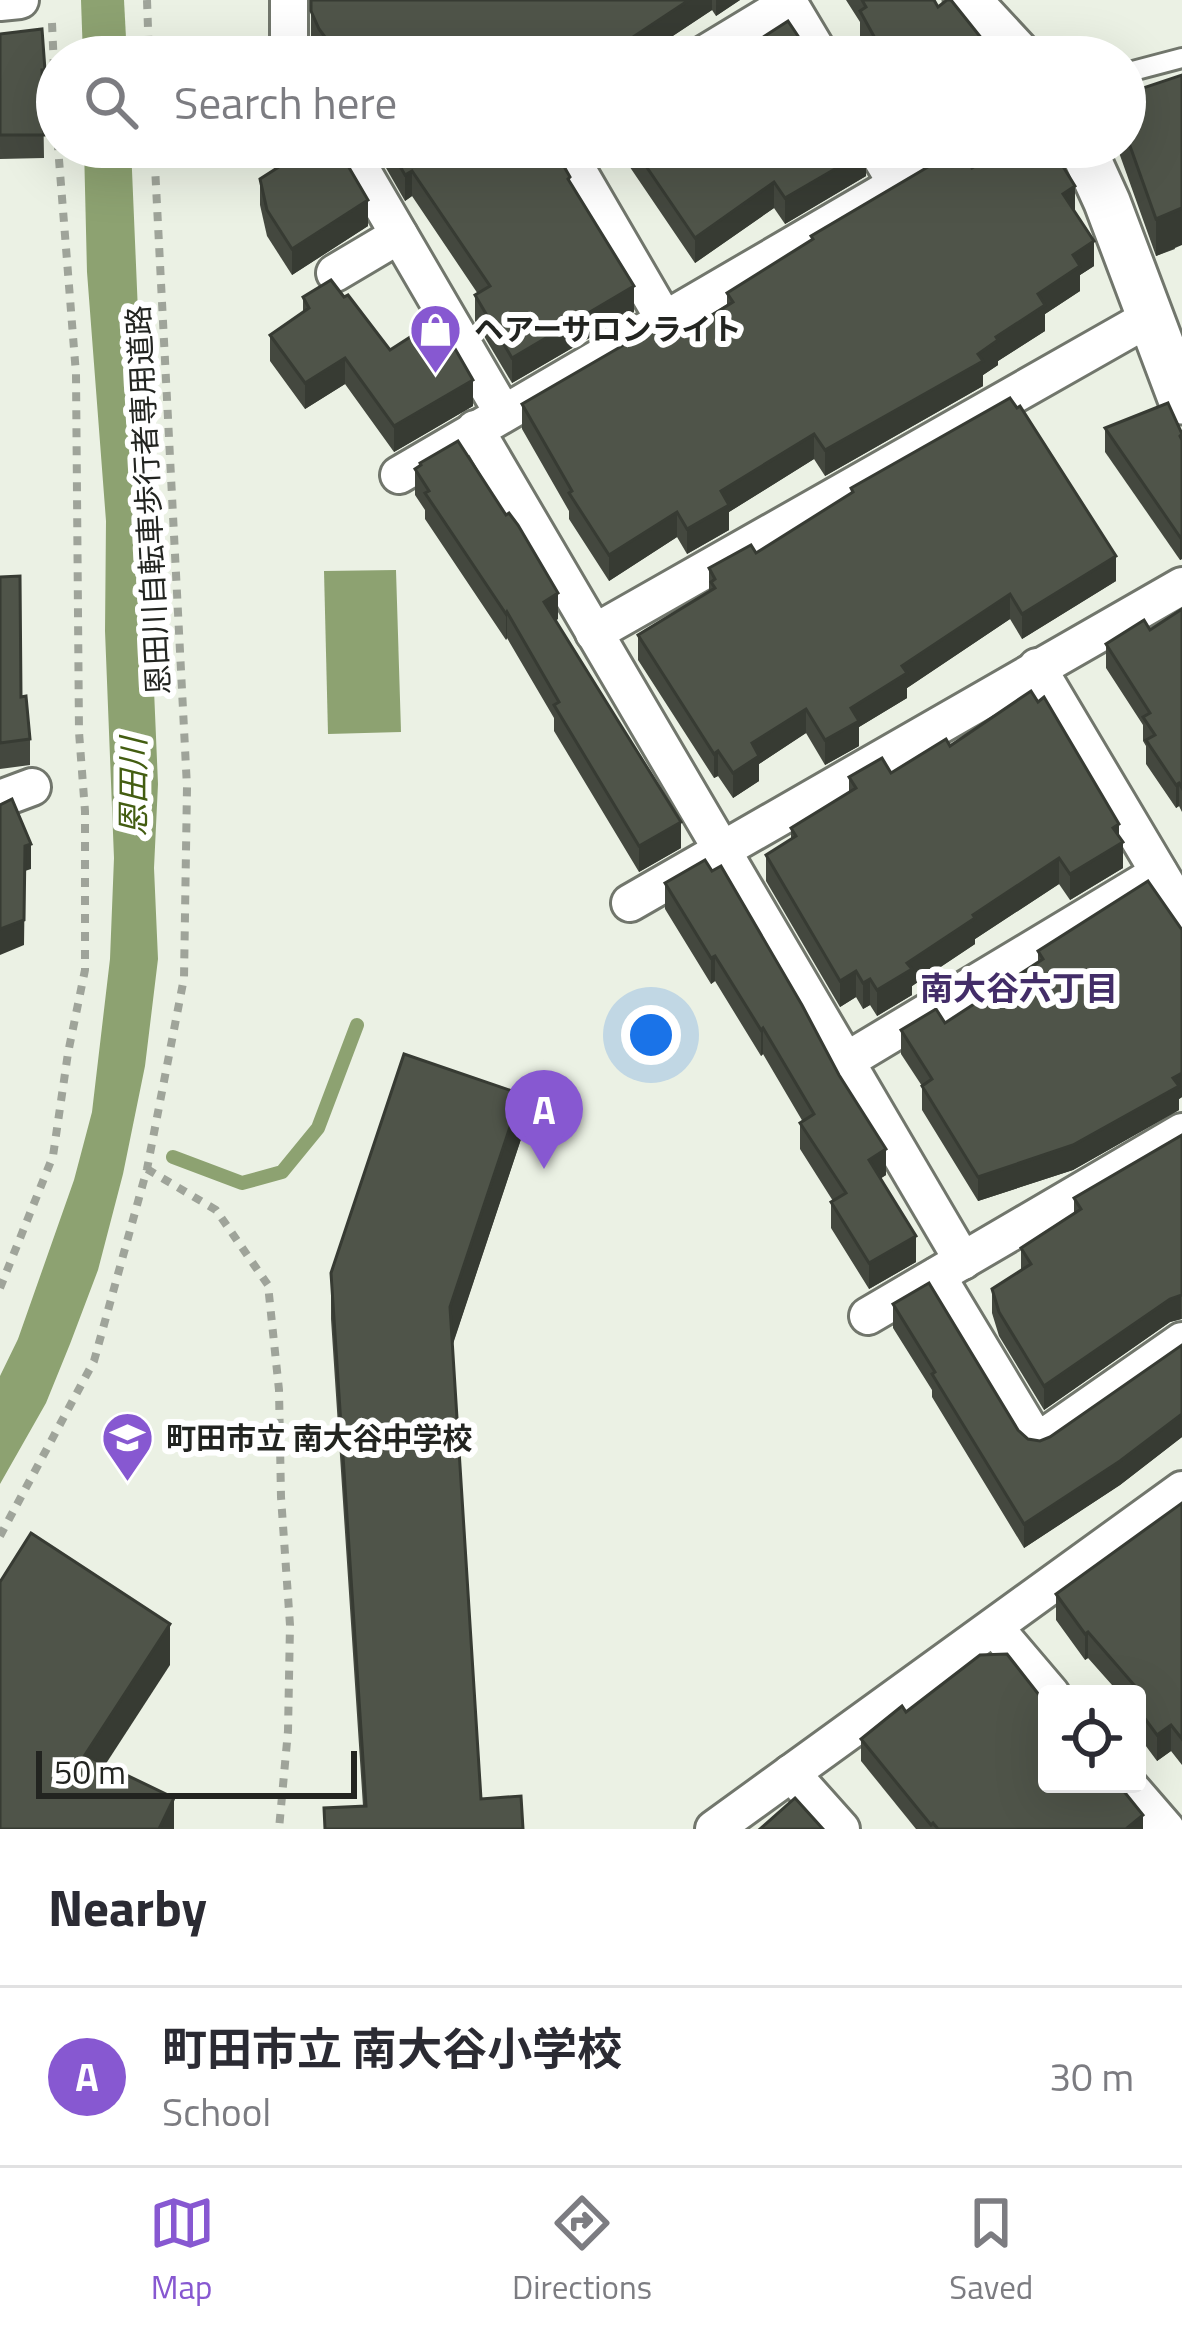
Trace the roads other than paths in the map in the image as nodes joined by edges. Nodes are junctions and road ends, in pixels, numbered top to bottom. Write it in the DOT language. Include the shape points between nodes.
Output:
graph roads {
  1 [pos="20,0"];
  2 [pos="289,0"];
  3 [pos="968,0"];
  4 [pos="0,2"];
  5 [pos="788,2"];
  6 [pos="289,36"];
  7 [pos="734,36"];
  8 [pos="808,36"];
  9 [pos="1001,36"];
  10 [pos="1182,58"];
  11 [pos="1146,68"];
  12 [pos="360,168"];
  13 [pos="576,168"];
  14 [pos="887,168"];
  15 [pos="925,168"];
  16 [pos="1092,168"];
  17 [pos="897,184"];
  18 [pos="399,236"];
  19 [pos="334,273"];
  20 [pos="1149,318"];
  21 [pos="664,319"];
  22 [pos="1182,401"];
  23 [pos="489,421"];
  24 [pos="399,475"];
  25 [pos="1182,586"];
  26 [pos="594,632"];
  27 [pos="1037,667"];
  28 [pos="723,850"];
  29 [pos="1159,873"];
  30 [pos="629,903"];
  31 [pos="1182,911"];
  32 [pos="846,1060"];
  33 [pos="1182,1132"];
  34 [pos="950,1269"];
  35 [pos="868,1316"];
  36 [pos="1182,1341"];
  37 [pos="1182,1490"];
  38 [pos="994,1627"];
  39 [pos="1043,1685"];
  40 [pos="791,1773"];
  41 [pos="1135,1793"];
  42 [pos="714,1829"];
  43 [pos="841,1829"];
  44 [pos="1166,1829"];
  1 -- 4 [label="street"];
  2 -- 6 [label="street"];
  3 -- 9 [label="street"];
  5 -- 7 [label="street"];
  5 -- 8 [label="street"];
  10 -- 11 [label="lane"];
  12 -- 18 [label="street"];
  13 -- 21 [label="street"];
  14 -- 17 [label="street"];
  15 -- 17 [label="street"];
  16 -- 20 [label="street"];
  17 -- 21 [label="street"];
  18 -- 19 [label="street"];
  18 -- 23 [label="street"];
  20 -- 22 [label="street"];
  20 -- 26 [label="street"];
  21 -- 23 [label="street"];
  23 -- 24 [label="street"];
  23 -- 26 [label="street"];
  25 -- 27 [label="street"];
  26 -- 28 [label="street"];
  27 -- 28 [label="street"];
  27 -- 29 [label="street"];
  28 -- 30 [label="street"];
  28 -- 32 [label="street"];
  29 -- 31 [label="street"];
  29 -- 32 [label="street"];
  32 -- 34 [label="street"];
  33 -- 34 [label="street"];
  34 -- 35 [label="street"];
  34 -- 36 [label="street" via="1037,1442"];
  37 -- 38 [label="street"];
  38 -- 39 [label="street"];
  38 -- 40 [label="street"];
  40 -- 42 [label="street"];
  40 -- 43 [label="street"];
  41 -- 44 [label="street"];
}
